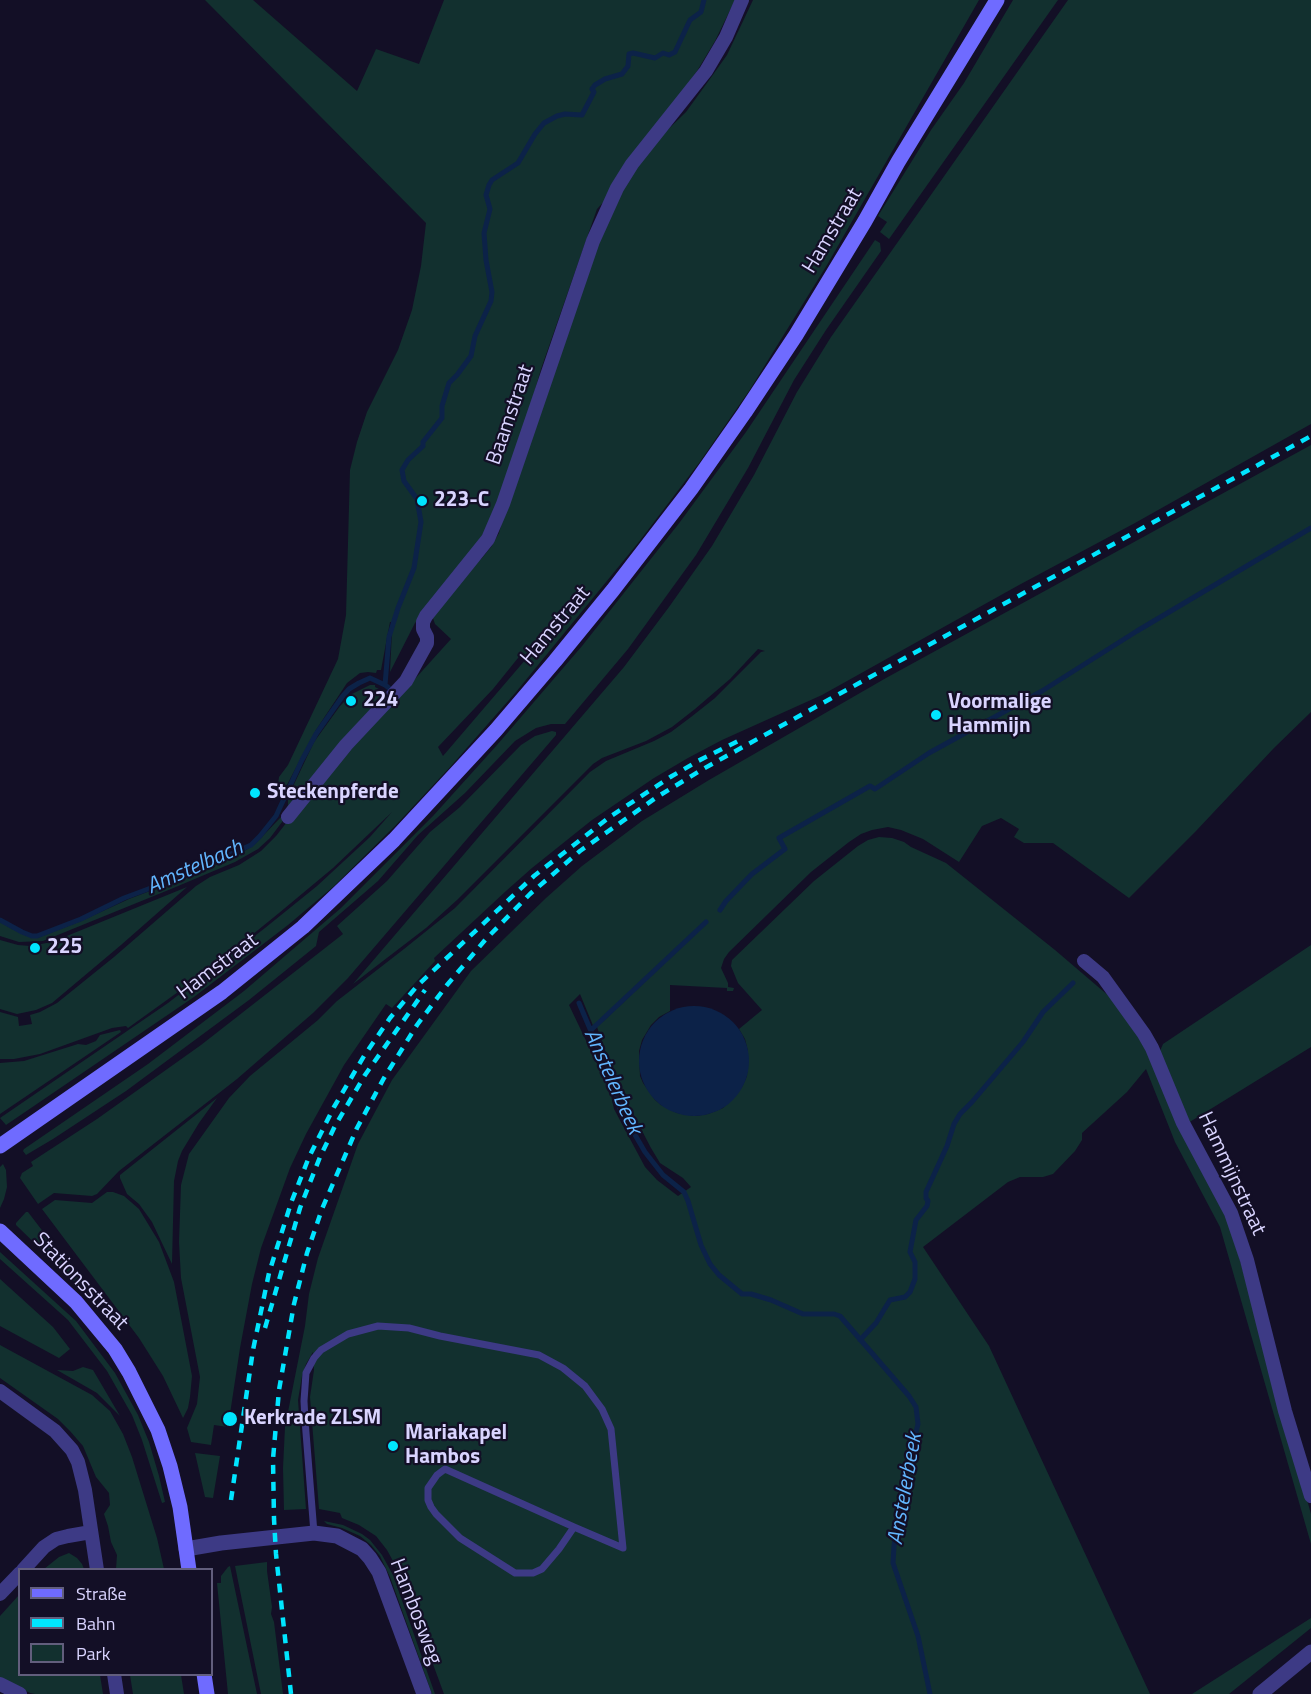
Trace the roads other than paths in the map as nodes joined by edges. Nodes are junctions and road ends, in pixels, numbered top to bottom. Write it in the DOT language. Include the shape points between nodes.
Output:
graph roads {
  1 [pos="741,0"];
  2 [pos="997,0"];
  3 [pos="288,817"];
  4 [pos="1084,961"];
  5 [pos="0,1146"];
  6 [pos="0,1232"];
  7 [pos="0,1391"];
  8 [pos="1311,1496"];
  9 [pos="574,1527"];
  10 [pos="91,1532"];
  11 [pos="314,1533"];
  12 [pos="186,1549"];
  13 [pos="24,1568"];
  14 [pos="97,1568"];
  15 [pos="189,1568"];
  16 [pos="18,1575"];
  17 [pos="0,1594"];
  18 [pos="1311,1652"];
  19 [pos="114,1676"];
  20 [pos="204,1676"];
  21 [pos="0,1684"];
  22 [pos="20,1694"];
  23 [pos="117,1694"];
  24 [pos="207,1694"];
  25 [pos="424,1694"];
  26 [pos="1260,1694"];
  1 -- 3 [label="street, Baamstraat" via="706,71 617,188 593,241 488,539 426,616 423,629 427,643 405,681"];
  2 -- 5 [label="main road, Hamstraat" via="746,412 613,590 496,730 379,855 303,927 205,1004"];
  4 -- 8 [label="street, Hammijnstraat" via="1103,977 1144,1034 1183,1123 1231,1213"];
  6 -- 12 [label="main road, Stationsstraat" via="76,1302 129,1372 166,1452 177,1490"];
  7 -- 10 [label="street" via="55,1431 72,1450 86,1490"];
  9 -- 9 [label="lane" via="542,1569 515,1573 460,1538 436,1514 428,1500 428,1488 436,1475 446,1469"];
  9 -- 11 [label="lane" via="623,1548 611,1429 585,1386 539,1355 409,1328 378,1326 348,1334 321,1350 306,1373 304,1401"];
  10 -- 13 [label="street" via="56,1539"];
  10 -- 14 [label="street"];
  11 -- 12 [label="street, Hambosweg"];
  11 -- 25 [label="street, Hambosweg" via="345,1540 370,1558 379,1572"];
  12 -- 15 [label="main road, Stationsstraat"];
  16 -- 17 [label="street"];
  18 -- 26 [label="street"];
  19 -- 23 [label="street"];
  20 -- 24 [label="main road"];
  21 -- 22 [label="street"];
}
